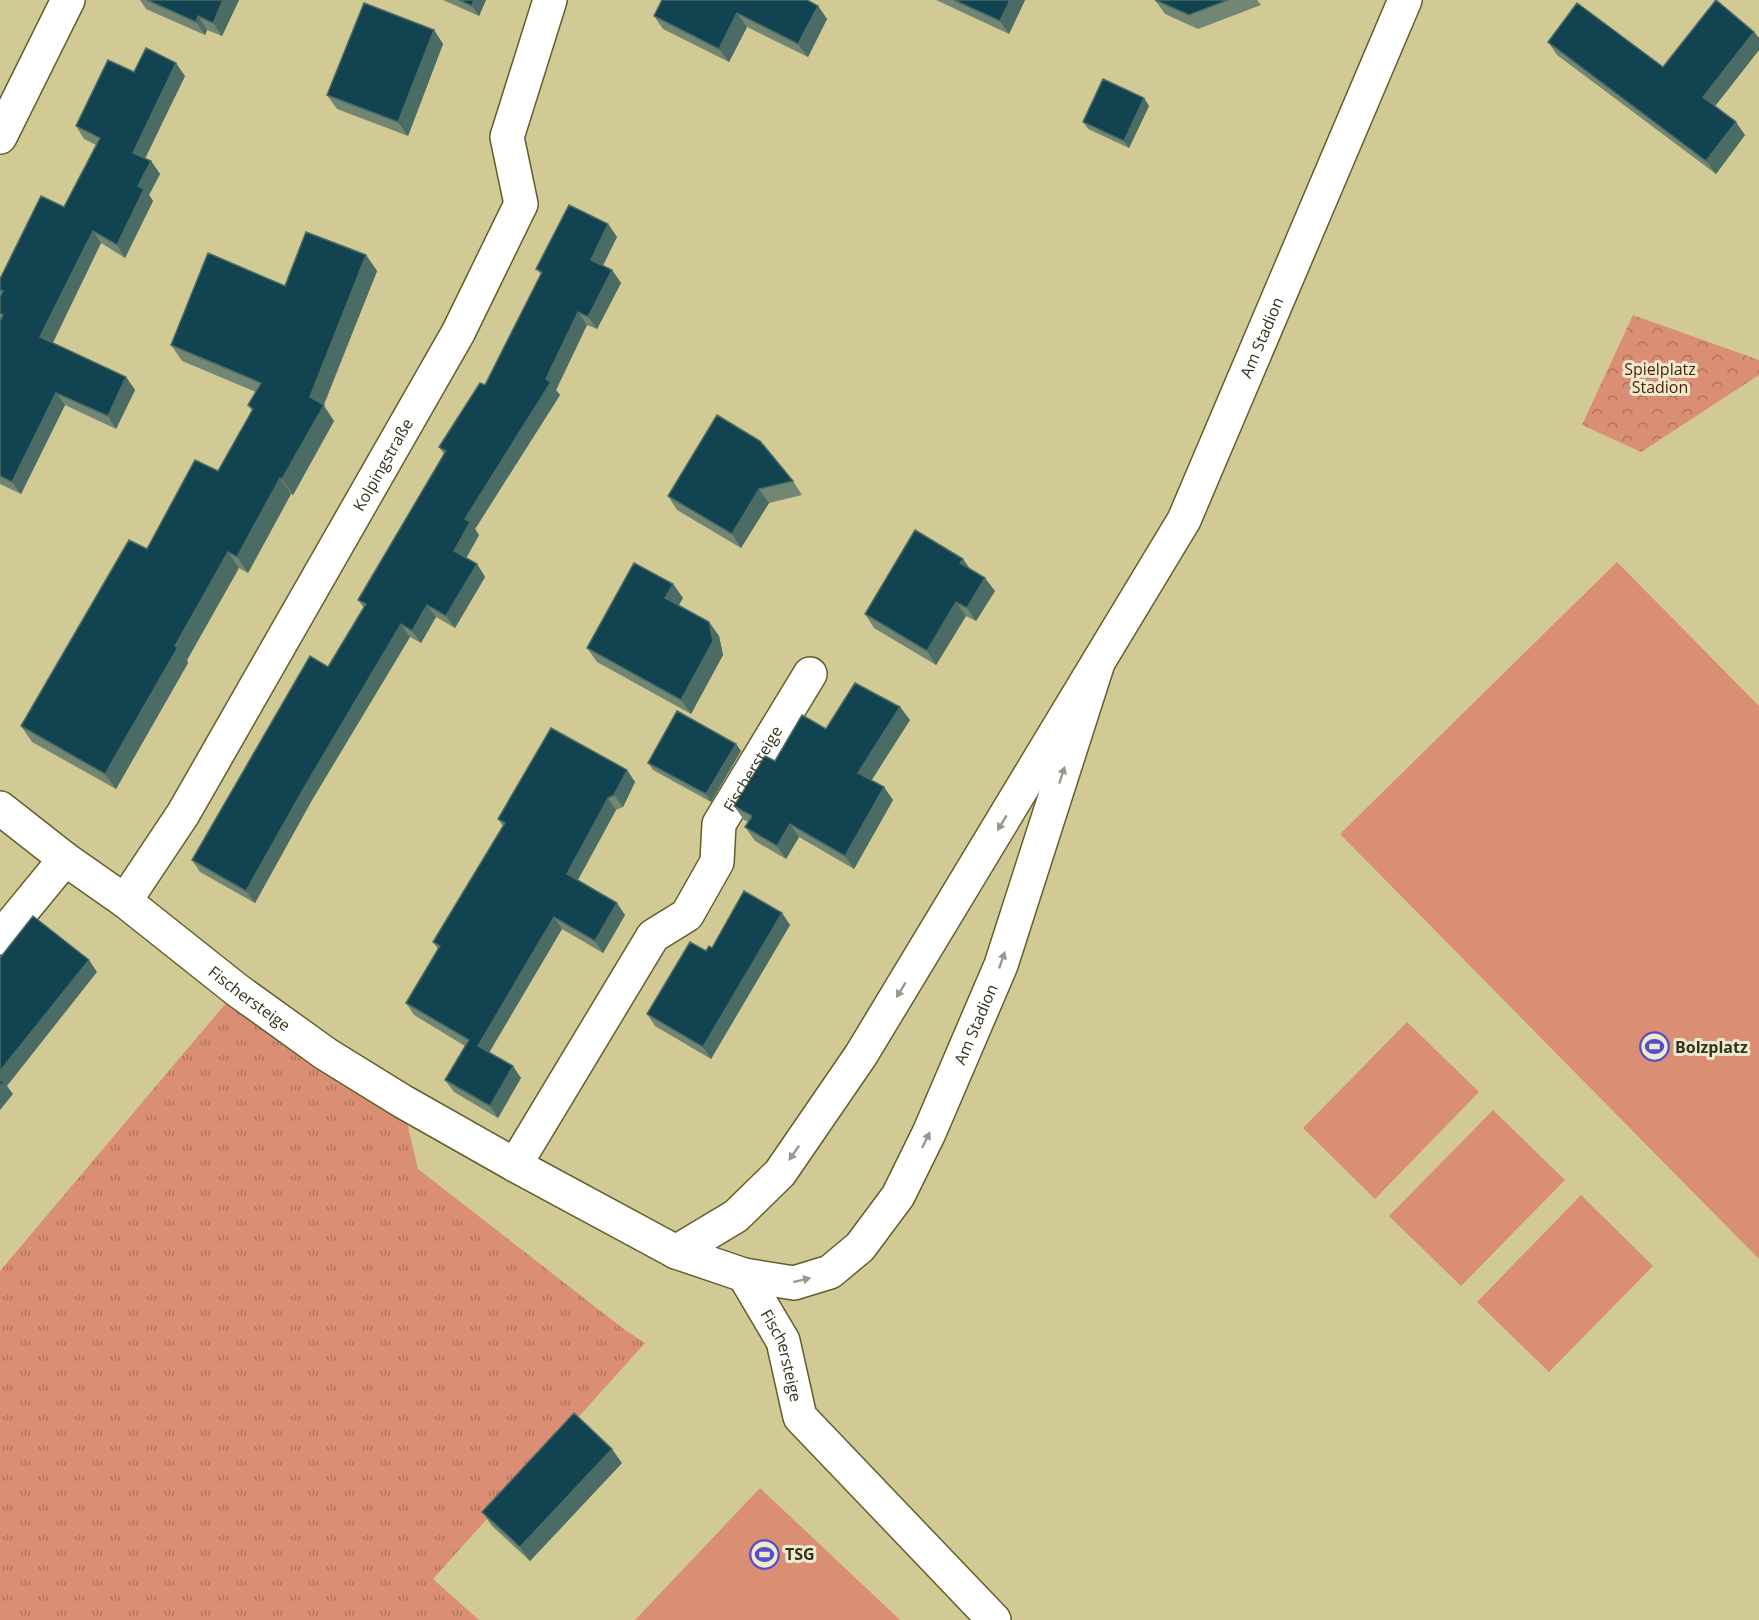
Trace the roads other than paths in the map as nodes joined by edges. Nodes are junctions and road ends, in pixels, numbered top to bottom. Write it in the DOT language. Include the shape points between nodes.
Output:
graph roads {
  1 [pos="68,0"];
  2 [pos="550,0"];
  3 [pos="1405,0"];
  4 [pos="0,137"];
  5 [pos="1097,666"];
  6 [pos="810,674"];
  7 [pos="0,808"];
  8 [pos="65,859"];
  9 [pos="125,901"];
  10 [pos="0,938"];
  11 [pos="515,1165"];
  12 [pos="676,1252"];
  13 [pos="744,1275"];
  14 [pos="994,1620"];
  1 -- 4 [label="street"];
  2 -- 9 [label="street, Kolpingstraße" via="507,137 521,204 458,333 405,427 183,814"];
  3 -- 5 [label="street, Am Stadion" via="1184,520"];
  5 -- 12 [label="street, Am Stadion, one-way" via="861,1055 780,1173 736,1216"];
  13 -- 5 [label="street, Am Stadion, one-way" via="794,1283 830,1272 860,1247 898,1196 1001,965"];
  6 -- 11 [label="street, Fischersteige" via="719,824 717,862 687,915 653,936"];
  7 -- 8 [label="street, Fischersteige"];
  8 -- 9 [label="street, Fischersteige"];
  8 -- 10 [label="street"];
  9 -- 11 [label="street, Fischersteige" via="326,1054"];
  11 -- 12 [label="street, Fischersteige"];
  12 -- 13 [label="street, Fischersteige"];
  13 -- 14 [label="street, Fischersteige" via="783,1341 800,1417"];
}
